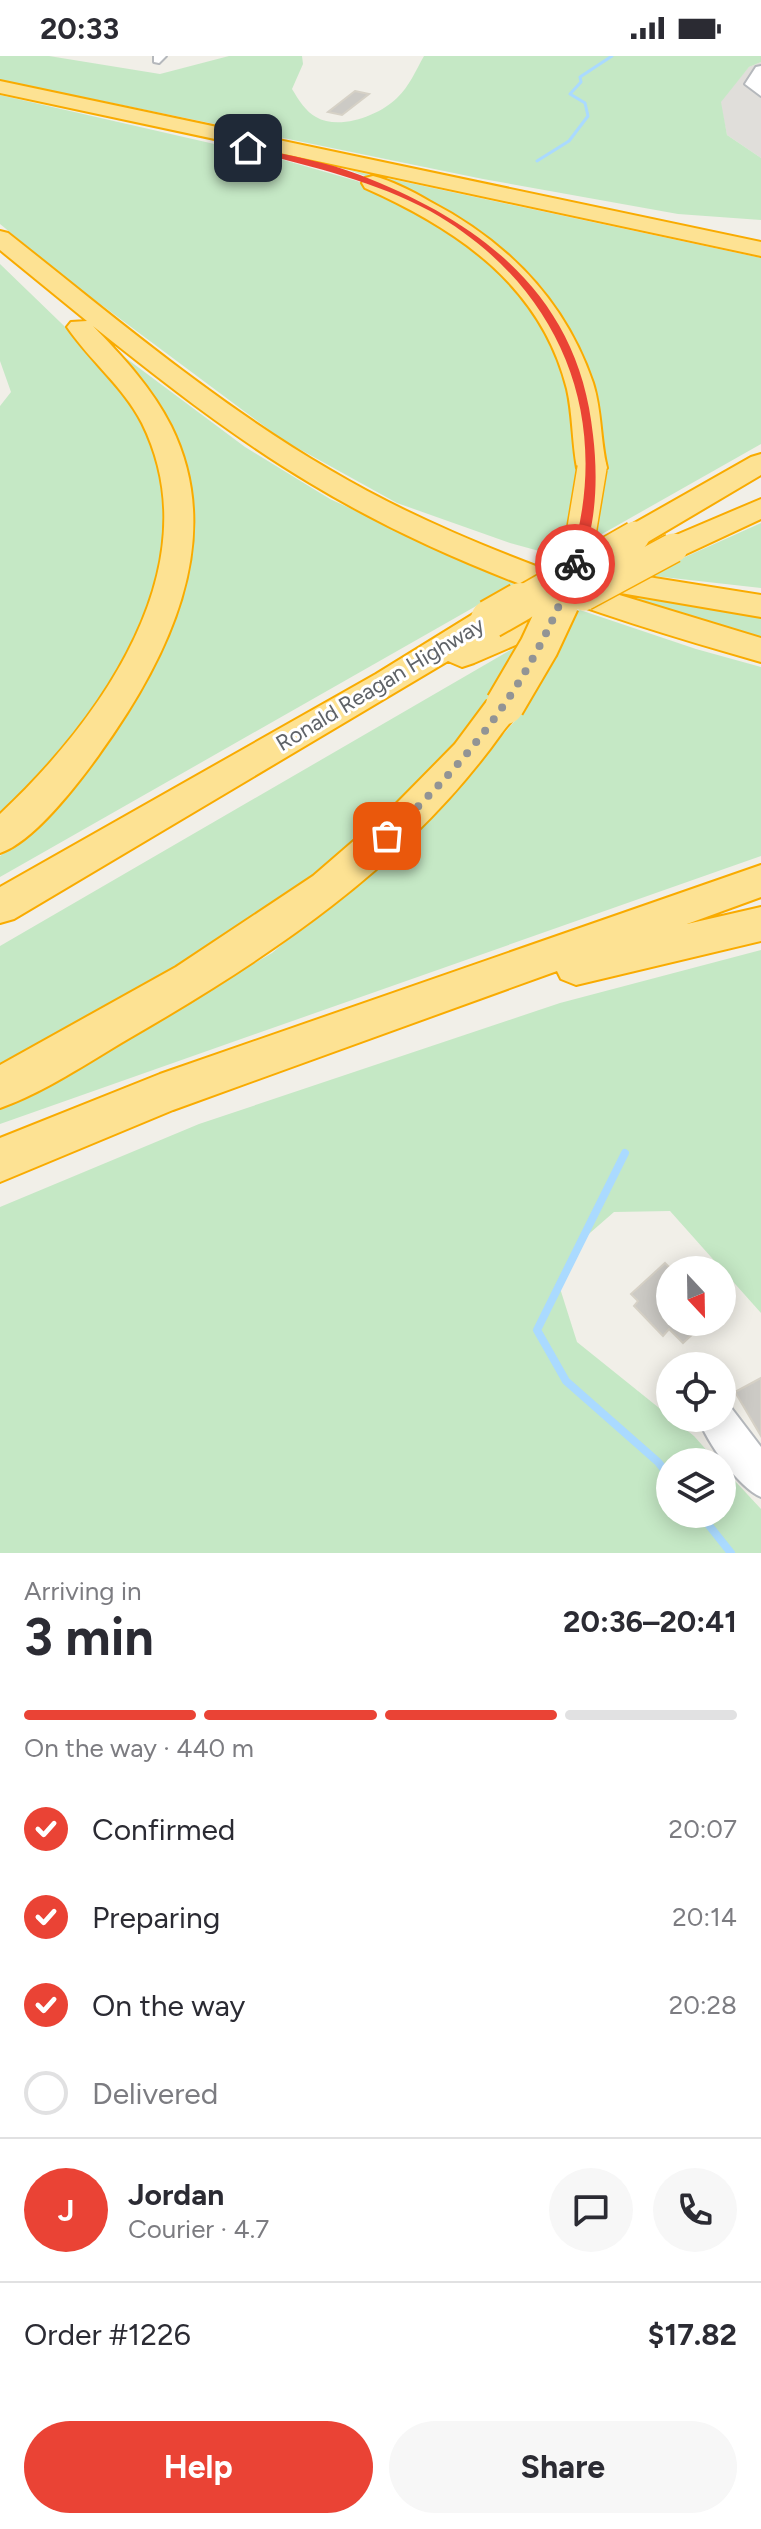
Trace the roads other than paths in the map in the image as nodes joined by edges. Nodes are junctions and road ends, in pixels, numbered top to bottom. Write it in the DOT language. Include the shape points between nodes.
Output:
graph roads {
  1 [pos="759,75"];
  2 [pos="0,87"];
  3 [pos="761,92"];
  4 [pos="179,126"];
  5 [pos="441,181"];
  6 [pos="761,227"];
  7 [pos="0,238"];
  8 [pos="0,244"];
  9 [pos="761,249"];
  10 [pos="761,463"];
  11 [pos="761,508"];
  12 [pos="392,513"];
  13 [pos="761,606"];
  14 [pos="761,650"];
  15 [pos="388,683"];
  16 [pos="0,838"];
  17 [pos="761,881"];
  18 [pos="0,907"];
  19 [pos="761,924"];
  20 [pos="464,987"];
  21 [pos="0,1088"];
  22 [pos="0,1160"];
  23 [pos="726,1432"];
  24 [pos="761,1478"];
  1 -- 3 [label="street" via="752,84"];
  2 -- 4 [label="highway"];
  4 -- 5 [label="highway"];
  4 -- 21 [label="highway, bridge" via="372,182 432,209 489,247 529,286 565,346 580,387 592,468 583,539 544,641 505,705 434,791 342,875 195,977"];
  5 -- 6 [label="highway"];
  5 -- 9 [label="highway"];
  7 -- 12 [label="highway" via="265,443"];
  8 -- 16 [label="highway" via="102,351 150,413 169,456 180,517 171,587 150,644 96,733"];
  10 -- 15 [label="highway, Ronald Reagan Highway, bridge"];
  11 -- 15 [label="highway, bridge" via="673,548 536,623"];
  12 -- 13 [label="highway" via="595,579"];
  12 -- 14 [label="highway" via="589,598"];
  15 -- 18 [label="highway, Ronald Reagan Highway"];
  17 -- 20 [label="highway"];
  19 -- 20 [label="highway"];
  20 -- 22 [label="highway" via="160,1094"];
  23 -- 24 [label="street"];
}
